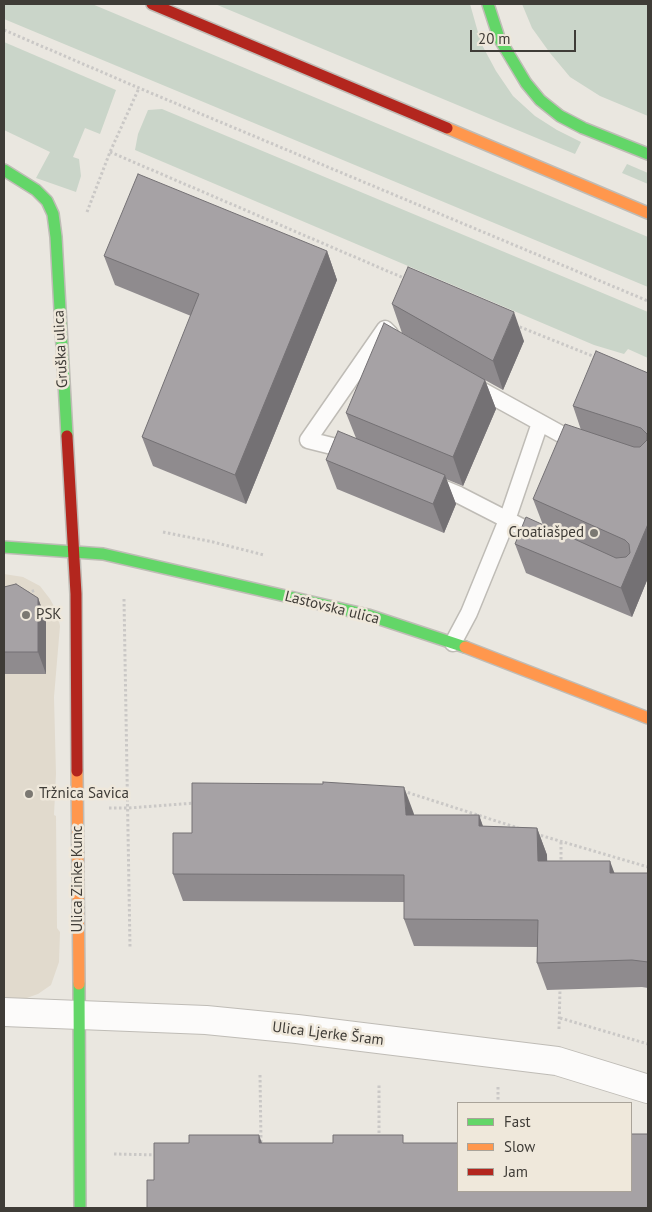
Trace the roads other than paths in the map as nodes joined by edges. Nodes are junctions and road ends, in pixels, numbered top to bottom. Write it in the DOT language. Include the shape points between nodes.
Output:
graph roads {
  1 [pos="152,4"];
  2 [pos="488,4"];
  3 [pos="648,154"];
  4 [pos="4,170"];
  5 [pos="648,213"];
  6 [pos="398,343"];
  7 [pos="457,377"];
  8 [pos="540,423"];
  9 [pos="597,450"];
  10 [pos="370,459"];
  11 [pos="415,477"];
  12 [pos="507,520"];
  13 [pos="558,545"];
  14 [pos="4,547"];
  15 [pos="74,551"];
  16 [pos="453,643"];
  17 [pos="648,718"];
  18 [pos="4,1012"];
  19 [pos="79,1015"];
  20 [pos="648,1089"];
  21 [pos="80,1208"];
  1 -- 5 [label="street"];
  2 -- 3 [label="street" via="503,45 540,100 583,128"];
  4 -- 15 [label="street, Gruška ulica" via="36,190 47,201 52,214"];
  6 -- 10 [label="lane" via="385,329 308,440 353,451"];
  7 -- 8 [label="lane"];
  8 -- 9 [label="lane"];
  8 -- 12 [label="lane"];
  11 -- 12 [label="lane" via="460,495"];
  12 -- 13 [label="lane"];
  12 -- 16 [label="lane"];
  14 -- 15 [label="street, Lastovska ulica"];
  15 -- 16 [label="street, Lastovska ulica" via="126,559 368,615"];
  15 -- 19 [label="street, Ulica Zinke Kunc"];
  16 -- 17 [label="street, Lastovska ulica"];
  18 -- 19 [label="street, Ulica Ljerke Šram"];
  19 -- 20 [label="street, Ulica Ljerke Šram" via="206,1020 288,1028 557,1062"];
  19 -- 21 [label="street, Ulica Zinke Kunc"];
}
